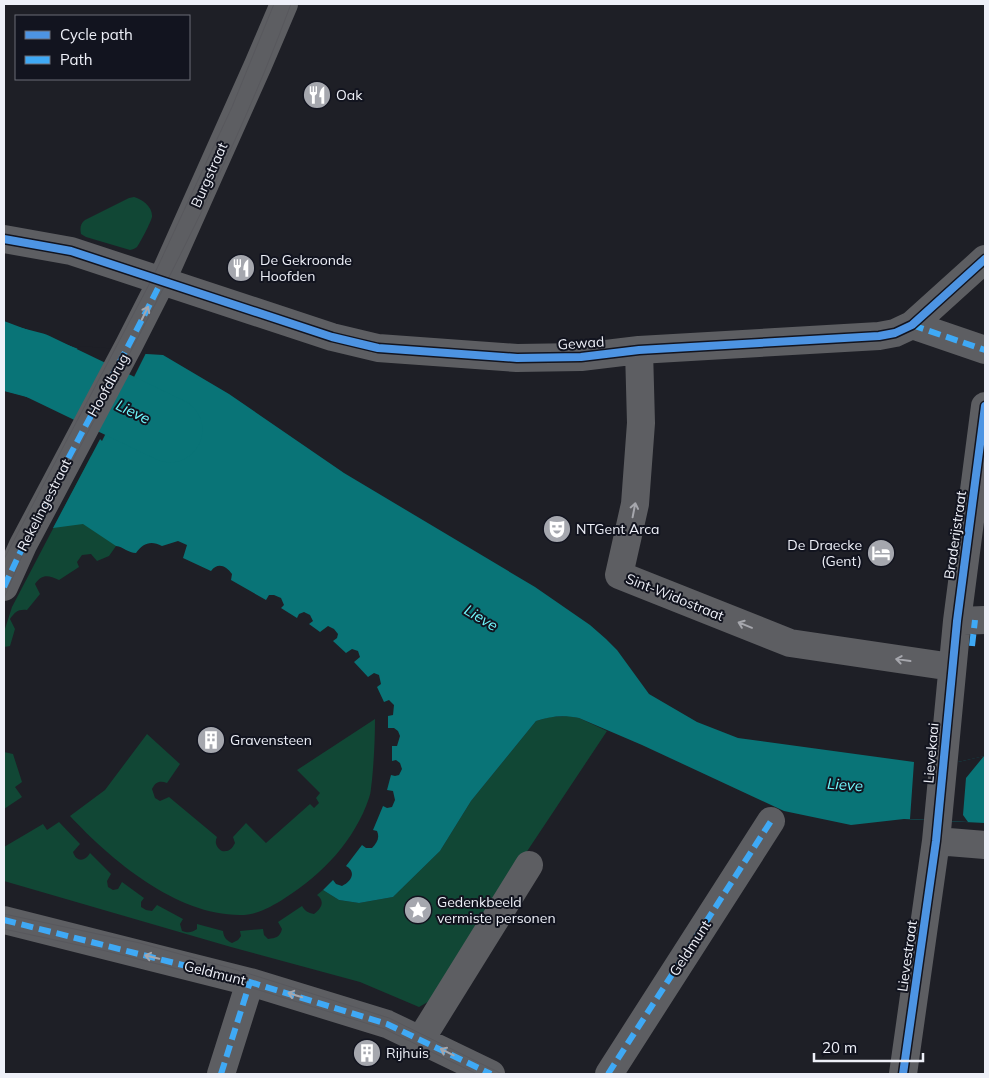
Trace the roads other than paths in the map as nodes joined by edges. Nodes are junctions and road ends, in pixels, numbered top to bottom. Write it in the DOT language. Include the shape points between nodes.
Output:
graph roads {
  1 [pos="284,4"];
  2 [pos="4,239"];
  3 [pos="985,259"];
  4 [pos="162,280"];
  5 [pos="912,325"];
  6 [pos="129,345"];
  7 [pos="639,350"];
  8 [pos="985,350"];
  9 [pos="985,406"];
  10 [pos="86,424"];
  11 [pos="4,587"];
  12 [pos="972,626"];
  13 [pos="952,667"];
  14 [pos="771,820"];
  15 [pos="937,832"];
  16 [pos="985,845"];
  17 [pos="529,865"];
  18 [pos="4,920"];
  19 [pos="250,982"];
  20 [pos="421,1040"];
  21 [pos="222,1074"];
  22 [pos="490,1074"];
  23 [pos="609,1074"];
  24 [pos="903,1074"];
  1 -- 4 [label="street, Burgstraat"];
  2 -- 4 [label="street, Gewad" via="72,251"];
  3 -- 5 [label="street, Gewad"];
  6 -- 4 [label="street, Burgstraat, one-way"];
  4 -- 7 [label="street, Gewad" via="332,337 378,348 516,358 580,357"];
  5 -- 7 [label="street, Gewad" via="879,336"];
  5 -- 8 [label="street"];
  6 -- 10 [label="street, Hoofdbrug"];
  13 -- 7 [label="street, Sint-Widostraat, one-way" via="790,643 620,575 635,504 641,423"];
  9 -- 12 [label="street, Braderijstraat"];
  10 -- 11 [label="street, Rekelingestraat"];
  12 -- 13 [label="street, Braderijstraat"];
  13 -- 15 [label="street, Lievekaai"];
  14 -- 23 [label="street, Geldmunt"];
  15 -- 16 [label="street"];
  15 -- 24 [label="street, Lievestraat"];
  17 -- 20 [label="street"];
  19 -- 18 [label="street, Geldmunt, one-way"];
  20 -- 19 [label="street, Geldmunt, one-way" via="387,1024"];
  19 -- 21 [label="street"];
  22 -- 20 [label="street, Geldmunt, one-way"];
}
